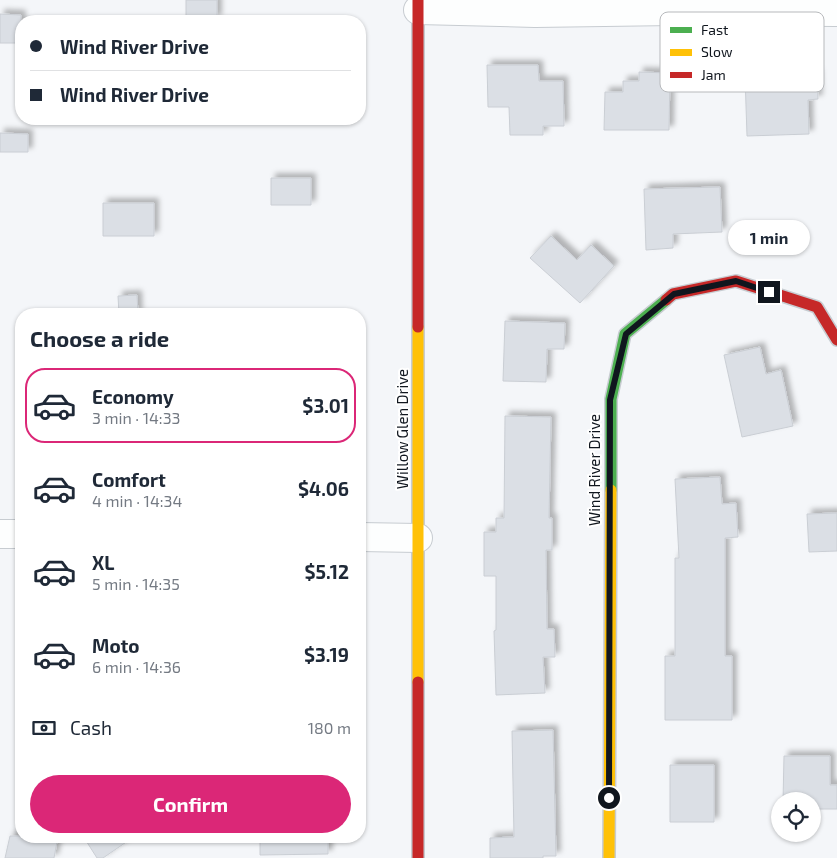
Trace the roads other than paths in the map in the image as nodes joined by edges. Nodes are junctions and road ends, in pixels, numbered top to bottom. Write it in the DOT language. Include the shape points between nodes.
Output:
graph roads {
  1 [pos="418,5"];
  2 [pos="837,12"];
  3 [pos="837,340"];
  4 [pos="0,534"];
  5 [pos="15,534"];
  6 [pos="366,537"];
  7 [pos="418,538"];
  8 [pos="418,858"];
  9 [pos="609,858"];
  1 -- 2 [label="street" via="535,14"];
  1 -- 7 [label="main road, Willow Glen Drive"];
  3 -- 9 [label="main road, Wind River Drive" via="817,306 736,281 674,294 626,334 610,400"];
  4 -- 5 [label="street"];
  6 -- 7 [label="street"];
  7 -- 8 [label="main road, Willow Glen Drive"];
}
